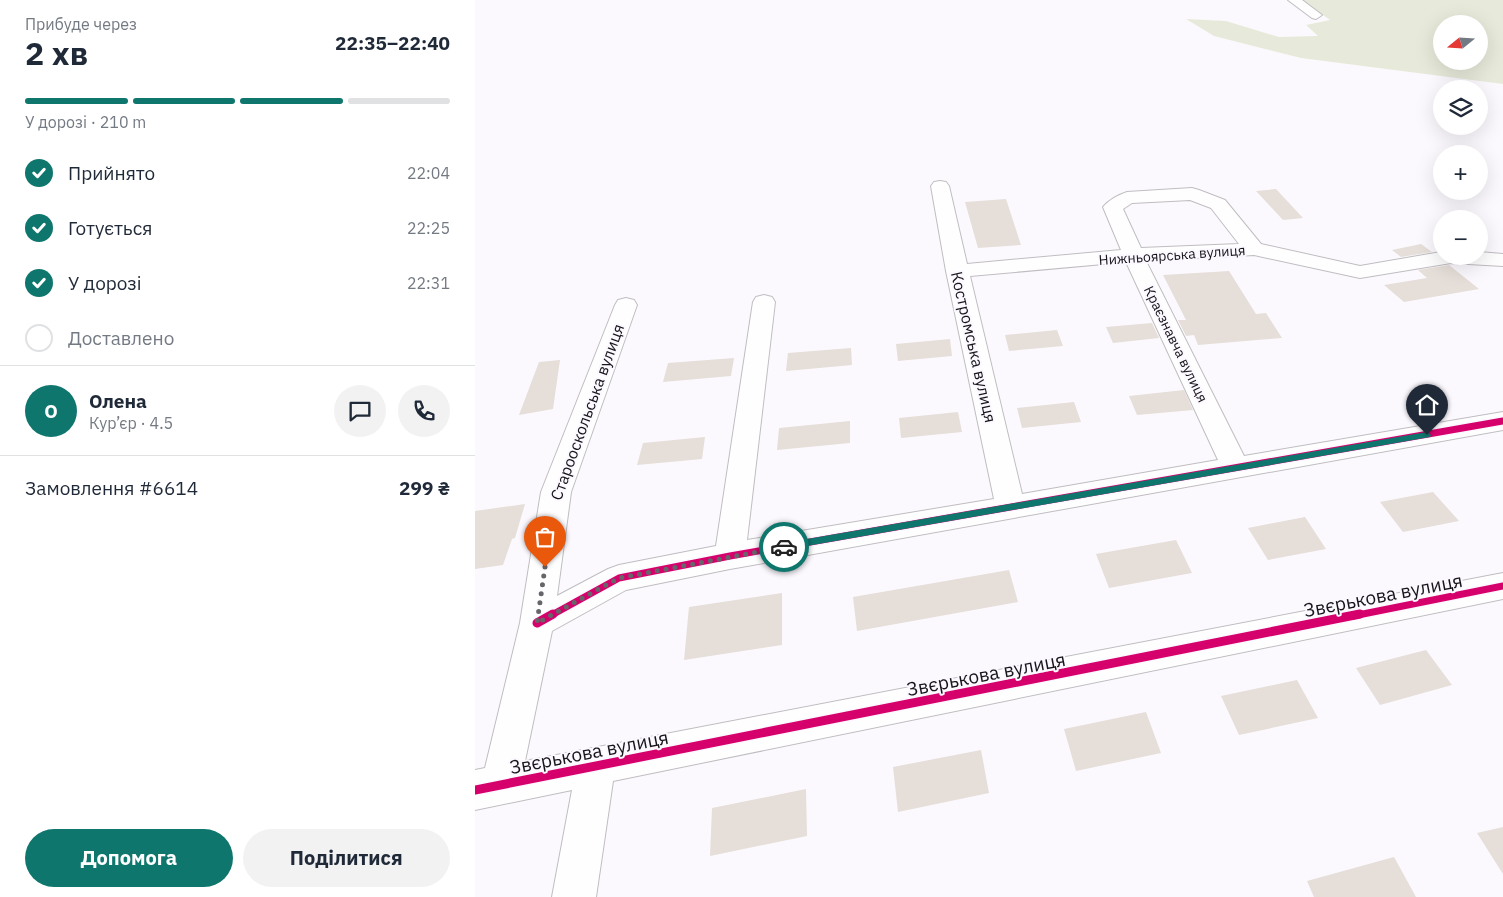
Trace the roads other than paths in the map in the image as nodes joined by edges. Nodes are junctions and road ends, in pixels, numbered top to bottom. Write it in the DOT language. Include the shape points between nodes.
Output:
graph roads {
  1 [pos="1294,0"];
  2 [pos="1315,15"];
  3 [pos="939,186"];
  4 [pos="1254,249"];
  5 [pos="1133,255"];
  6 [pos="1503,260"];
  7 [pos="957,271"];
  8 [pos="764,302"];
  9 [pos="625,305"];
  10 [pos="1503,421"];
  11 [pos="1236,469"];
  12 [pos="1010,507"];
  13 [pos="730,556"];
  14 [pos="1503,586"];
  15 [pos="537,623"];
  16 [pos="596,767"];
  17 [pos="488,787"];
  18 [pos="574,897"];
  1 -- 2 [label="street"];
  3 -- 7 [label="street, Костромська вулиця"];
  4 -- 5 [label="street, Нижньоярська вулиця"];
  4 -- 5 [label="street, Краєзнавча вулиця" via="1217,204 1193,194 1127,198 1113,207"];
  4 -- 6 [label="street, Нижньоярська вулиця" via="1360,272 1451,257"];
  5 -- 7 [label="street, Нижньоярська вулиця"];
  5 -- 11 [label="street, Краєзнавча вулиця"];
  7 -- 12 [label="street, Костромська вулиця"];
  8 -- 13 [label="street"];
  9 -- 15 [label="street, Старооскольська вулиця" via="555,492"];
  10 -- 11 [label="street"];
  11 -- 12 [label="street"];
  12 -- 13 [label="street"];
  13 -- 15 [label="street" via="619,578"];
  14 -- 16 [label="street, Звєрькова вулиця"];
  15 -- 17 [label="street, Старооскольська вулиця"];
  16 -- 17 [label="street, Звєрькова вулиця"];
  16 -- 18 [label="street"];
}
